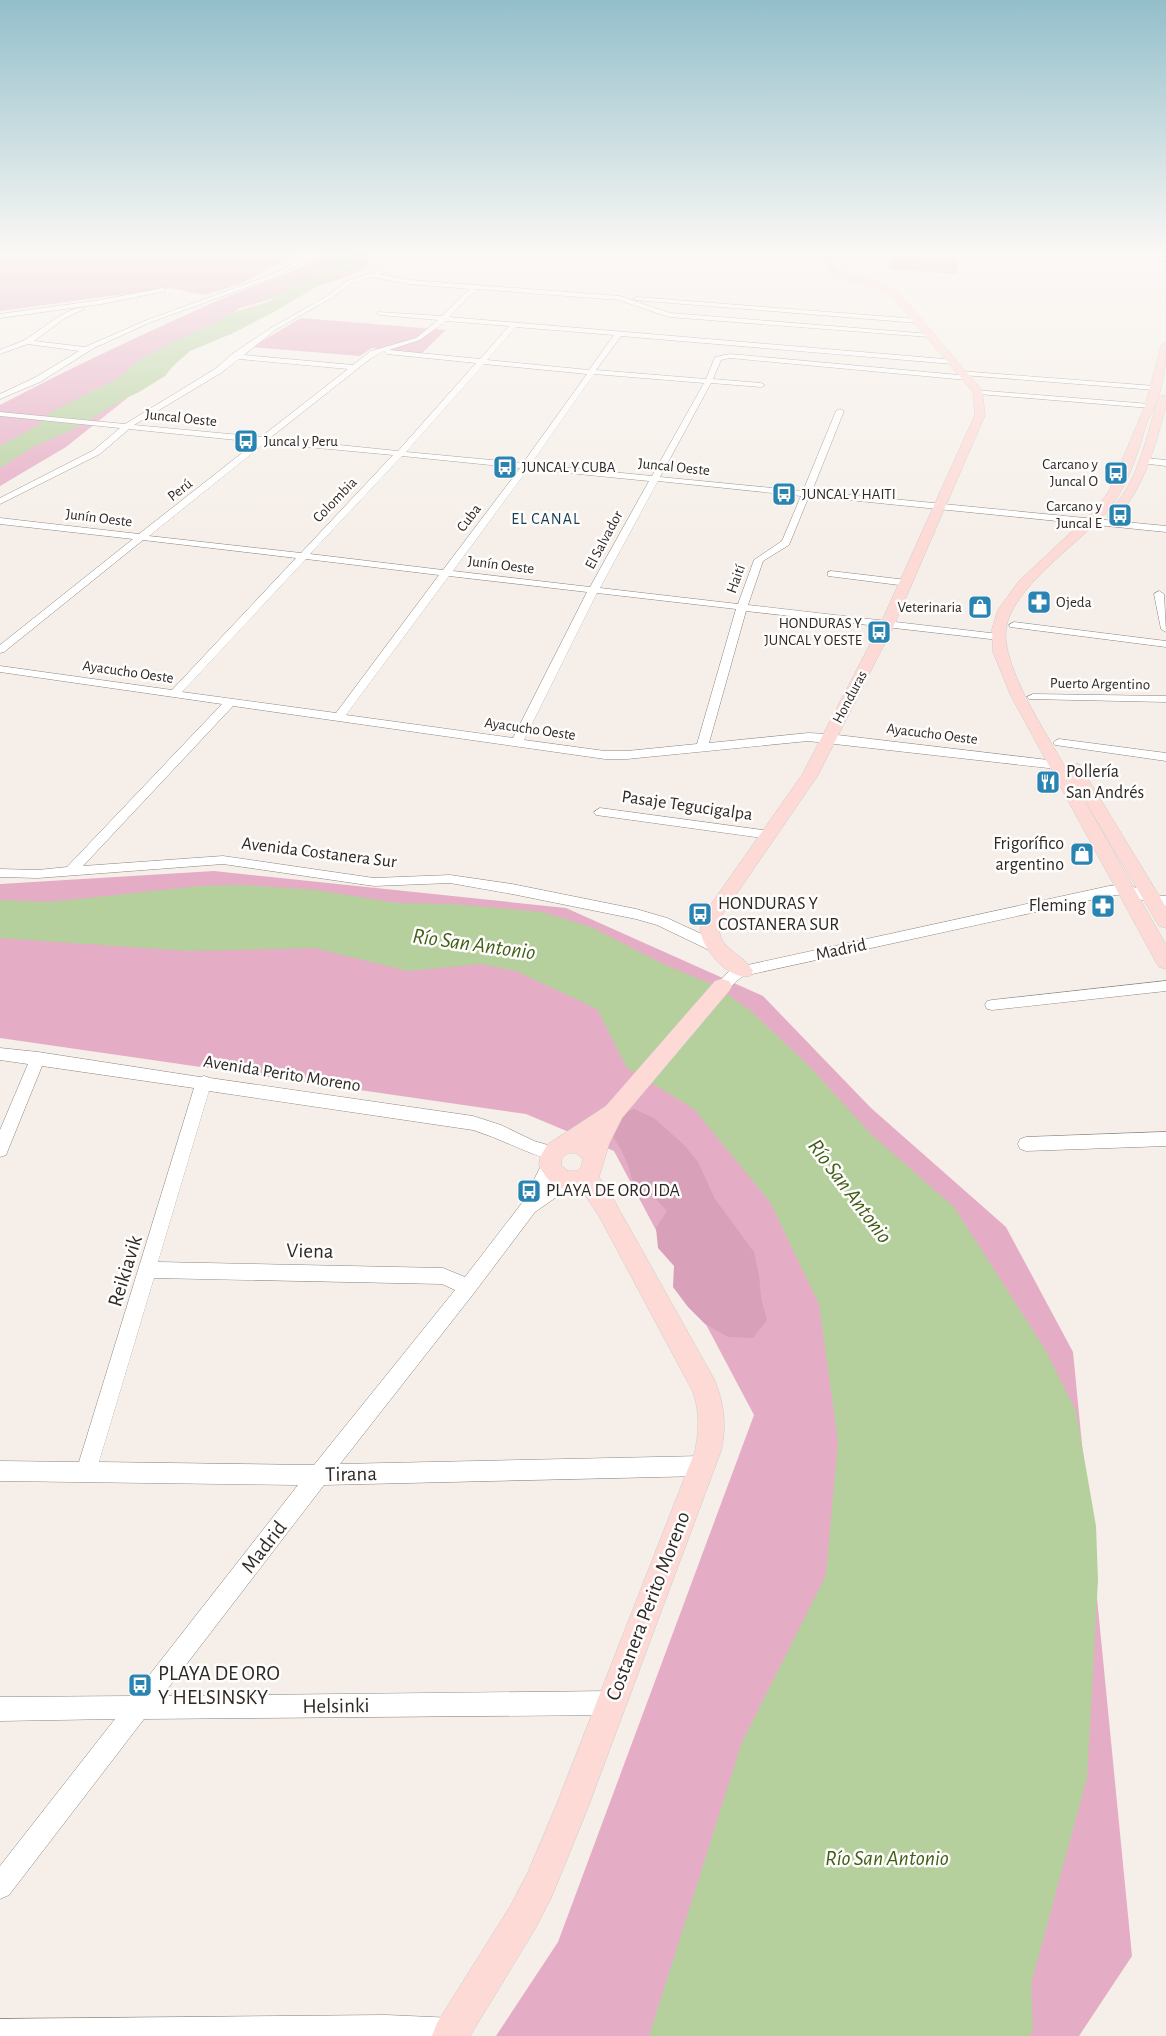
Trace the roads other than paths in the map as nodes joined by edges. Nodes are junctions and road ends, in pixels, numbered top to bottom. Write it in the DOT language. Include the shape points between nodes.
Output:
graph roads {
  1 [pos="13,347"];
  2 [pos="68,347"];
  3 [pos="89,347"];
  4 [pos="248,347"];
  5 [pos="390,347"];
  6 [pos="496,347"];
  7 [pos="609,347"];
  8 [pos="795,347"];
  9 [pos="940,347"];
  10 [pos="1166,347"];
  11 [pos="800,348"];
  12 [pos="84,349"];
  13 [pos="376,351"];
  14 [pos="0,352"];
  15 [pos="235,356"];
  16 [pos="483,362"];
  17 [pos="953,362"];
  18 [pos="355,367"];
  19 [pos="591,372"];
  20 [pos="965,376"];
  21 [pos="708,382"];
  22 [pos="760,385"];
  23 [pos="1161,388"];
  24 [pos="978,392"];
  25 [pos="0,397"];
  26 [pos="1150,406"];
  27 [pos="840,412"];
  28 [pos="0,414"];
  29 [pos="127,427"];
  30 [pos="264,441"];
  31 [pos="400,453"];
  32 [pos="1144,461"];
  33 [pos="1166,463"];
  34 [pos="526,465"];
  35 [pos="653,478"];
  36 [pos="1115,492"];
  37 [pos="806,494"];
  38 [pos="0,500"];
  39 [pos="940,508"];
  40 [pos="0,521"];
  41 [pos="1090,522"];
  42 [pos="1104,524"];
  43 [pos="1166,529"];
  44 [pos="141,538"];
  45 [pos="1074,555"];
  46 [pos="301,556"];
  47 [pos="444,574"];
  48 [pos="831,574"];
  49 [pos="907,583"];
  50 [pos="593,591"];
  51 [pos="1159,594"];
  52 [pos="741,609"];
  53 [pos="887,625"];
  54 [pos="1014,625"];
  55 [pos="1166,629"];
  56 [pos="999,637"];
  57 [pos="1166,644"];
  58 [pos="0,650"];
  59 [pos="0,669"];
  60 [pos="174,694"];
  61 [pos="1033,697"];
  62 [pos="1166,700"];
  63 [pos="231,701"];
  64 [pos="339,717"];
  65 [pos="829,738"];
  66 [pos="517,742"];
  67 [pos="1059,743"];
  68 [pos="702,748"];
  69 [pos="1166,758"];
  70 [pos="1057,765"];
  71 [pos="600,812"];
  72 [pos="770,835"];
  73 [pos="1102,848"];
  74 [pos="70,872"];
  75 [pos="0,873"];
  76 [pos="1126,889"];
  77 [pos="1159,900"];
  78 [pos="1166,922"];
  79 [pos="1166,938"];
  80 [pos="714,946"];
  81 [pos="1166,962"];
  82 [pos="743,971"];
  83 [pos="722,986"];
  84 [pos="1166,986"];
  85 [pos="992,1005"];
  86 [pos="0,1054"];
  87 [pos="38,1058"];
  88 [pos="204,1082"];
  89 [pos="620,1106"];
  90 [pos="1166,1139"];
  91 [pos="1026,1144"];
  92 [pos="0,1150"];
  93 [pos="555,1154"];
  94 [pos="584,1172"];
  95 [pos="528,1208"];
  96 [pos="148,1270"];
  97 [pos="468,1287"];
  98 [pos="702,1466"];
  99 [pos="0,1471"];
  100 [pos="86,1472"];
  101 [pos="319,1475"];
  102 [pos="611,1703"];
  103 [pos="139,1708"];
  104 [pos="0,1709"];
  105 [pos="0,1886"];
  106 [pos="0,2032"];
  107 [pos="452,2033"];
  1 -- 14 [label="street"];
  2 -- 12 [label="street"];
  3 -- 12 [label="street"];
  4 -- 15 [label="street"];
  5 -- 13 [label="street"];
  6 -- 16 [label="street, Colombia"];
  7 -- 19 [label="street, Cuba"];
  8 -- 11 [label="street"];
  9 -- 17 [label="main road"];
  10 -- 23 [label="main road"];
  11 -- 17 [label="street"];
  12 -- 25 [label="street" via="38,380"];
  13 -- 16 [label="street"];
  13 -- 18 [label="street, Perú"];
  15 -- 18 [label="street"];
  15 -- 29 [label="street" via="218,371"];
  16 -- 19 [label="street"];
  16 -- 31 [label="street, Colombia"];
  17 -- 20 [label="main road"];
  18 -- 30 [label="street, Perú"];
  19 -- 21 [label="street"];
  19 -- 34 [label="street, Cuba"];
  20 -- 21 [label="street, El Salvador" via="723,357 718,360"];
  20 -- 23 [label="street"];
  20 -- 24 [label="main road"];
  21 -- 22 [label="street"];
  21 -- 35 [label="street, El Salvador"];
  23 -- 26 [label="main road"];
  23 -- 32 [label="main road" via="1155,430"];
  24 -- 26 [label="street"];
  24 -- 39 [label="main road, Honduras" via="981,407 978,422"];
  26 -- 36 [label="main road"];
  27 -- 37 [label="street, Haití"];
  28 -- 29 [label="street, Juncal Oeste"];
  29 -- 30 [label="street, Juncal Oeste"];
  29 -- 38 [label="street" via="97,452"];
  30 -- 31 [label="street, Juncal Oeste"];
  30 -- 44 [label="street, Perú"];
  31 -- 34 [label="street, Juncal Oeste"];
  31 -- 46 [label="street, Colombia"];
  32 -- 33 [label="street"];
  32 -- 42 [label="main road" via="1126,500"];
  34 -- 35 [label="street, Juncal Oeste"];
  34 -- 47 [label="street, Cuba"];
  35 -- 37 [label="street, Juncal Oeste"];
  35 -- 50 [label="street, El Salvador"];
  36 -- 41 [label="main road"];
  36 -- 42 [label="main road" via="1116,500 1098,520"];
  37 -- 39 [label="street, Juncal Oeste"];
  37 -- 52 [label="street, Haití" via="786,543 758,560"];
  39 -- 41 [label="street, Juncal Oeste"];
  39 -- 49 [label="main road, Honduras"];
  40 -- 44 [label="street, Junín Oeste"];
  41 -- 42 [label="street, Juncal Oeste"];
  41 -- 45 [label="main road" via="1093,526 1075,546"];
  41 -- 56 [label="main road" via="1011,599 1002,616"];
  42 -- 43 [label="street, Juncal Oeste"];
  42 -- 45 [label="main road"];
  44 -- 46 [label="street, Junín Oeste"];
  44 -- 58 [label="street, Perú"];
  45 -- 54 [label="main road" via="1021,606"];
  46 -- 47 [label="street, Junín Oeste"];
  46 -- 60 [label="street, Colombia"];
  47 -- 50 [label="street, Junín Oeste"];
  47 -- 64 [label="street, Cuba"];
  48 -- 49 [label="street"];
  49 -- 53 [label="main road, Honduras"];
  50 -- 52 [label="street, Junín Oeste"];
  50 -- 66 [label="street, El Salvador"];
  51 -- 55 [label="street"];
  52 -- 53 [label="street, Junín Oeste"];
  52 -- 68 [label="street, Haití"];
  53 -- 56 [label="street, Junín Oeste"];
  53 -- 65 [label="main road, Honduras"];
  54 -- 57 [label="street"];
  54 -- 61 [label="main road" via="1014,653"];
  56 -- 70 [label="main road" via="1003,661 1012,684"];
  59 -- 60 [label="street, Ayacucho Oeste"];
  60 -- 63 [label="street, Ayacucho Oeste"];
  61 -- 62 [label="street, Puerto Argentino"];
  61 -- 67 [label="main road"];
  63 -- 64 [label="street, Ayacucho Oeste"];
  63 -- 74 [label="street"];
  64 -- 66 [label="street, Ayacucho Oeste"];
  65 -- 68 [label="street, Ayacucho Oeste" via="808,737"];
  65 -- 70 [label="street, Ayacucho Oeste"];
  65 -- 72 [label="main road, Honduras" via="810,775"];
  66 -- 68 [label="street, Ayacucho Oeste" via="605,755"];
  67 -- 69 [label="street"];
  67 -- 77 [label="main road"];
  70 -- 73 [label="main road"];
  71 -- 72 [label="street, Pasaje Tegucigalpa"];
  72 -- 80 [label="main road, Honduras" via="711,917 710,936"];
  73 -- 76 [label="main road"];
  73 -- 77 [label="main road" via="1119,862 1135,888"];
  74 -- 75 [label="street, Avenida Costanera Sur"];
  74 -- 80 [label="street, Avenida Costanera Sur" via="222,860 374,882 450,879 636,914"];
  76 -- 77 [label="street"];
  76 -- 79 [label="main road" via="1143,900"];
  76 -- 81 [label="main road"];
  76 -- 82 [label="street, Madrid"];
  77 -- 78 [label="main road"];
  80 -- 82 [label="main road"];
  82 -- 83 [label="street, Madrid"];
  83 -- 89 [label="main road, Madrid"];
  84 -- 85 [label="street"];
  86 -- 87 [label="street, Avenida Perito Moreno"];
  87 -- 88 [label="street, Avenida Perito Moreno"];
  87 -- 92 [label="street"];
  88 -- 93 [label="street, Avenida Perito Moreno" via="484,1125 530,1147"];
  88 -- 96 [label="street, Reikiavik"];
  89 -- 93 [label="main road, Madrid"];
  89 -- 94 [label="main road, Madrid"];
  90 -- 91 [label="street"];
  93 -- 94 [label="main road" via="552,1170 561,1178"];
  93 -- 94 [label="main road" via="569,1143 588,1148"];
  93 -- 95 [label="street, Madrid"];
  94 -- 95 [label="street, Madrid"];
  94 -- 98 [label="main road, Costanera Perito Moreno" via="705,1388 713,1426"];
  95 -- 97 [label="street, Madrid"];
  96 -- 97 [label="street, Viena" via="443,1276"];
  96 -- 100 [label="street, Reikiavik"];
  97 -- 101 [label="street, Madrid"];
  98 -- 101 [label="street, Tirana"];
  98 -- 102 [label="main road, Costanera Perito Moreno"];
  99 -- 100 [label="street, Tirana"];
  100 -- 101 [label="street, Tirana"];
  101 -- 103 [label="street, Madrid"];
  102 -- 103 [label="street, Helsinki"];
  102 -- 107 [label="main road, Costanera Perito Moreno" via="540,1884"];
  103 -- 104 [label="street, Helsinki"];
  103 -- 105 [label="street, Madrid"];
  106 -- 107 [label="street" via="386,2028"];
}
